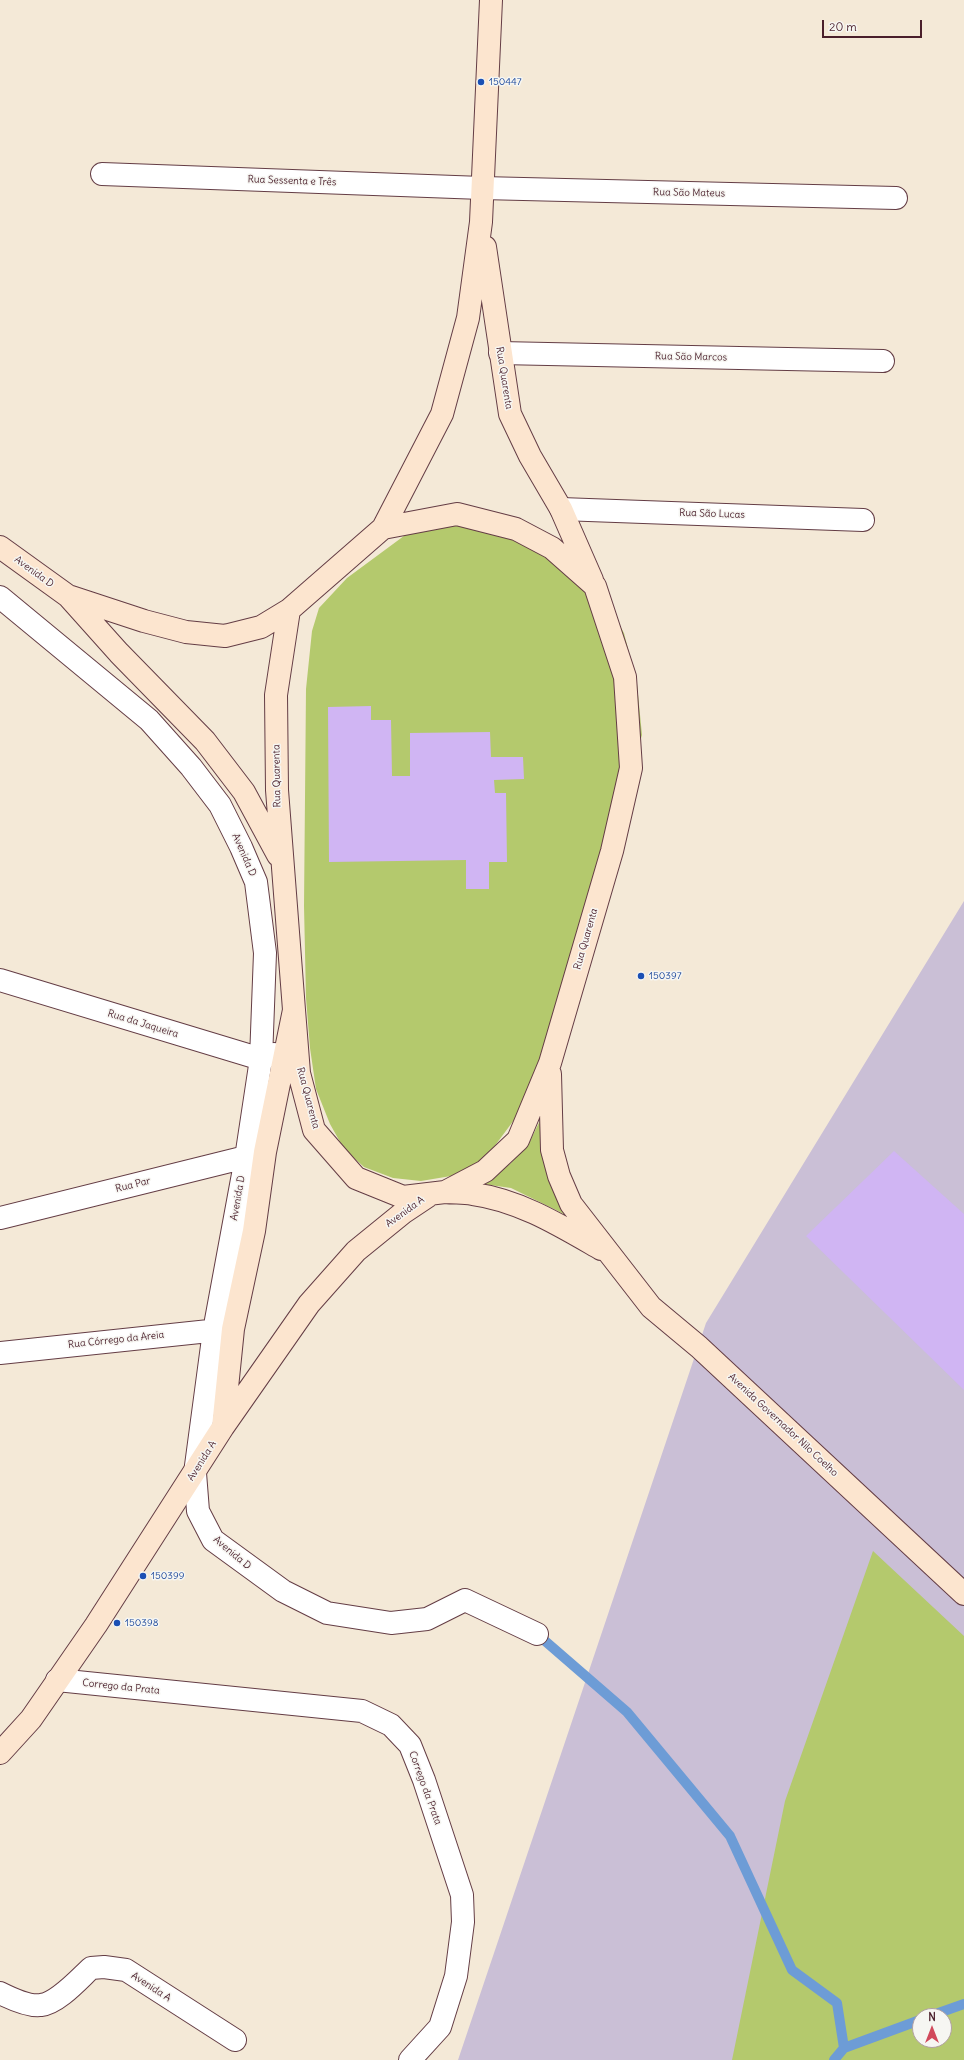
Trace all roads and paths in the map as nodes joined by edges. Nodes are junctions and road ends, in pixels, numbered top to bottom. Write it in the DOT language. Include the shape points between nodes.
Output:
graph roads {
  1 [pos="491,0"];
  2 [pos="102,174"];
  3 [pos="482,188"];
  4 [pos="896,198"];
  5 [pos="481,222"];
  6 [pos="500,353"];
  7 [pos="883,361"];
  8 [pos="561,509"];
  9 [pos="864,520"];
  10 [pos="383,528"];
  11 [pos="0,547"];
  12 [pos="595,586"];
  13 [pos="0,596"];
  14 [pos="68,596"];
  15 [pos="290,610"];
  16 [pos="282,861"];
  17 [pos="0,980"];
  18 [pos="294,1010"];
  19 [pos="286,1049"];
  20 [pos="261,1059"];
  21 [pos="550,1063"];
  22 [pos="255,1155"];
  23 [pos="438,1193"];
  24 [pos="0,1218"];
  25 [pos="607,1252"];
  26 [pos="224,1330"];
  27 [pos="0,1353"];
  28 [pos="223,1427"];
  29 [pos="195,1473"];
  30 [pos="964,1594"];
  31 [pos="537,1634"];
  32 [pos="57,1680"];
  33 [pos="0,1753"];
  34 [pos="0,1993"];
  35 [pos="235,2040"];
  36 [pos="410,2060"];
  1 -- 3 [label="street, Rua Quarenta"];
  2 -- 3 [label="street, Rua Sessenta e Três"];
  3 -- 4 [label="street, Rua São Mateus"];
  3 -- 5 [label="street, Rua Quarenta"];
  5 -- 6 [label="street, Rua Quarenta"];
  5 -- 10 [label="street, Rua Quarenta" via="468,318 442,414"];
  6 -- 7 [label="street, Rua São Marcos"];
  6 -- 8 [label="street, Rua Quarenta" via="510,414 530,456"];
  8 -- 9 [label="street, Rua São Lucas"];
  8 -- 12 [label="street, Rua Quarenta"];
  10 -- 12 [label="street" via="457,514 516,530 552,548"];
  10 -- 15 [label="street, Rua Quarenta"];
  11 -- 14 [label="street, Avenida D"];
  12 -- 21 [label="street, Rua Quarenta" via="625,677 631,768 612,851"];
  13 -- 20 [label="street, Avenida D" via="149,720 191,767 220,805 256,882 265,954"];
  14 -- 15 [label="street, Avenida D" via="186,632 225,636 261,627"];
  14 -- 16 [label="street, Avenida D" via="119,653 205,741 244,792"];
  15 -- 16 [label="street, Rua Quarenta" via="276,694 277,790"];
  16 -- 18 [label="street, Rua Quarenta"];
  17 -- 20 [label="street, Rua da Jaqueira"];
  18 -- 19 [label="street, Avenida D"];
  18 -- 23 [label="street, Rua Quarenta" via="300,1073 314,1130 356,1178 402,1197"];
  19 -- 20 [label="street"];
  19 -- 22 [label="street, Avenida D"];
  20 -- 22 [label="street, Avenida D"];
  21 -- 23 [label="street, Rua Quarenta" via="518,1140 484,1171"];
  21 -- 25 [label="street, Avenida Governador Nilo Coelho" via="552,1150 559,1176 572,1204"];
  22 -- 24 [label="street, Rua Par"];
  22 -- 26 [label="street, Avenida D" via="254,1231"];
  23 -- 25 [label="street" via="473,1194 513,1204 549,1220"];
  23 -- 28 [label="street, Avenida A" via="404,1212 356,1251 309,1304"];
  25 -- 30 [label="street, Avenida Governador Nilo Coelho" via="651,1308 705,1353"];
  26 -- 27 [label="street, Rua Córrego da Areia"];
  26 -- 28 [label="street, Avenida D"];
  26 -- 29 [label="street, Avenida D"];
  28 -- 29 [label="street, Avenida A"];
  29 -- 31 [label="street, Avenida D" via="198,1511 213,1540 283,1591 321,1610 391,1622 427,1619 465,1600"];
  29 -- 32 [label="street, Avenida A"];
  32 -- 33 [label="street, Avenida A" via="31,1719"];
  32 -- 36 [label="street, Corrego da Prata" via="362,1711 391,1725 410,1745 462,1895 464,1922 456,1976 440,2026"];
  34 -- 35 [label="street, Avenida A" via="12,2000 41,2005 63,1995 91,1968 126,1970"];
}
